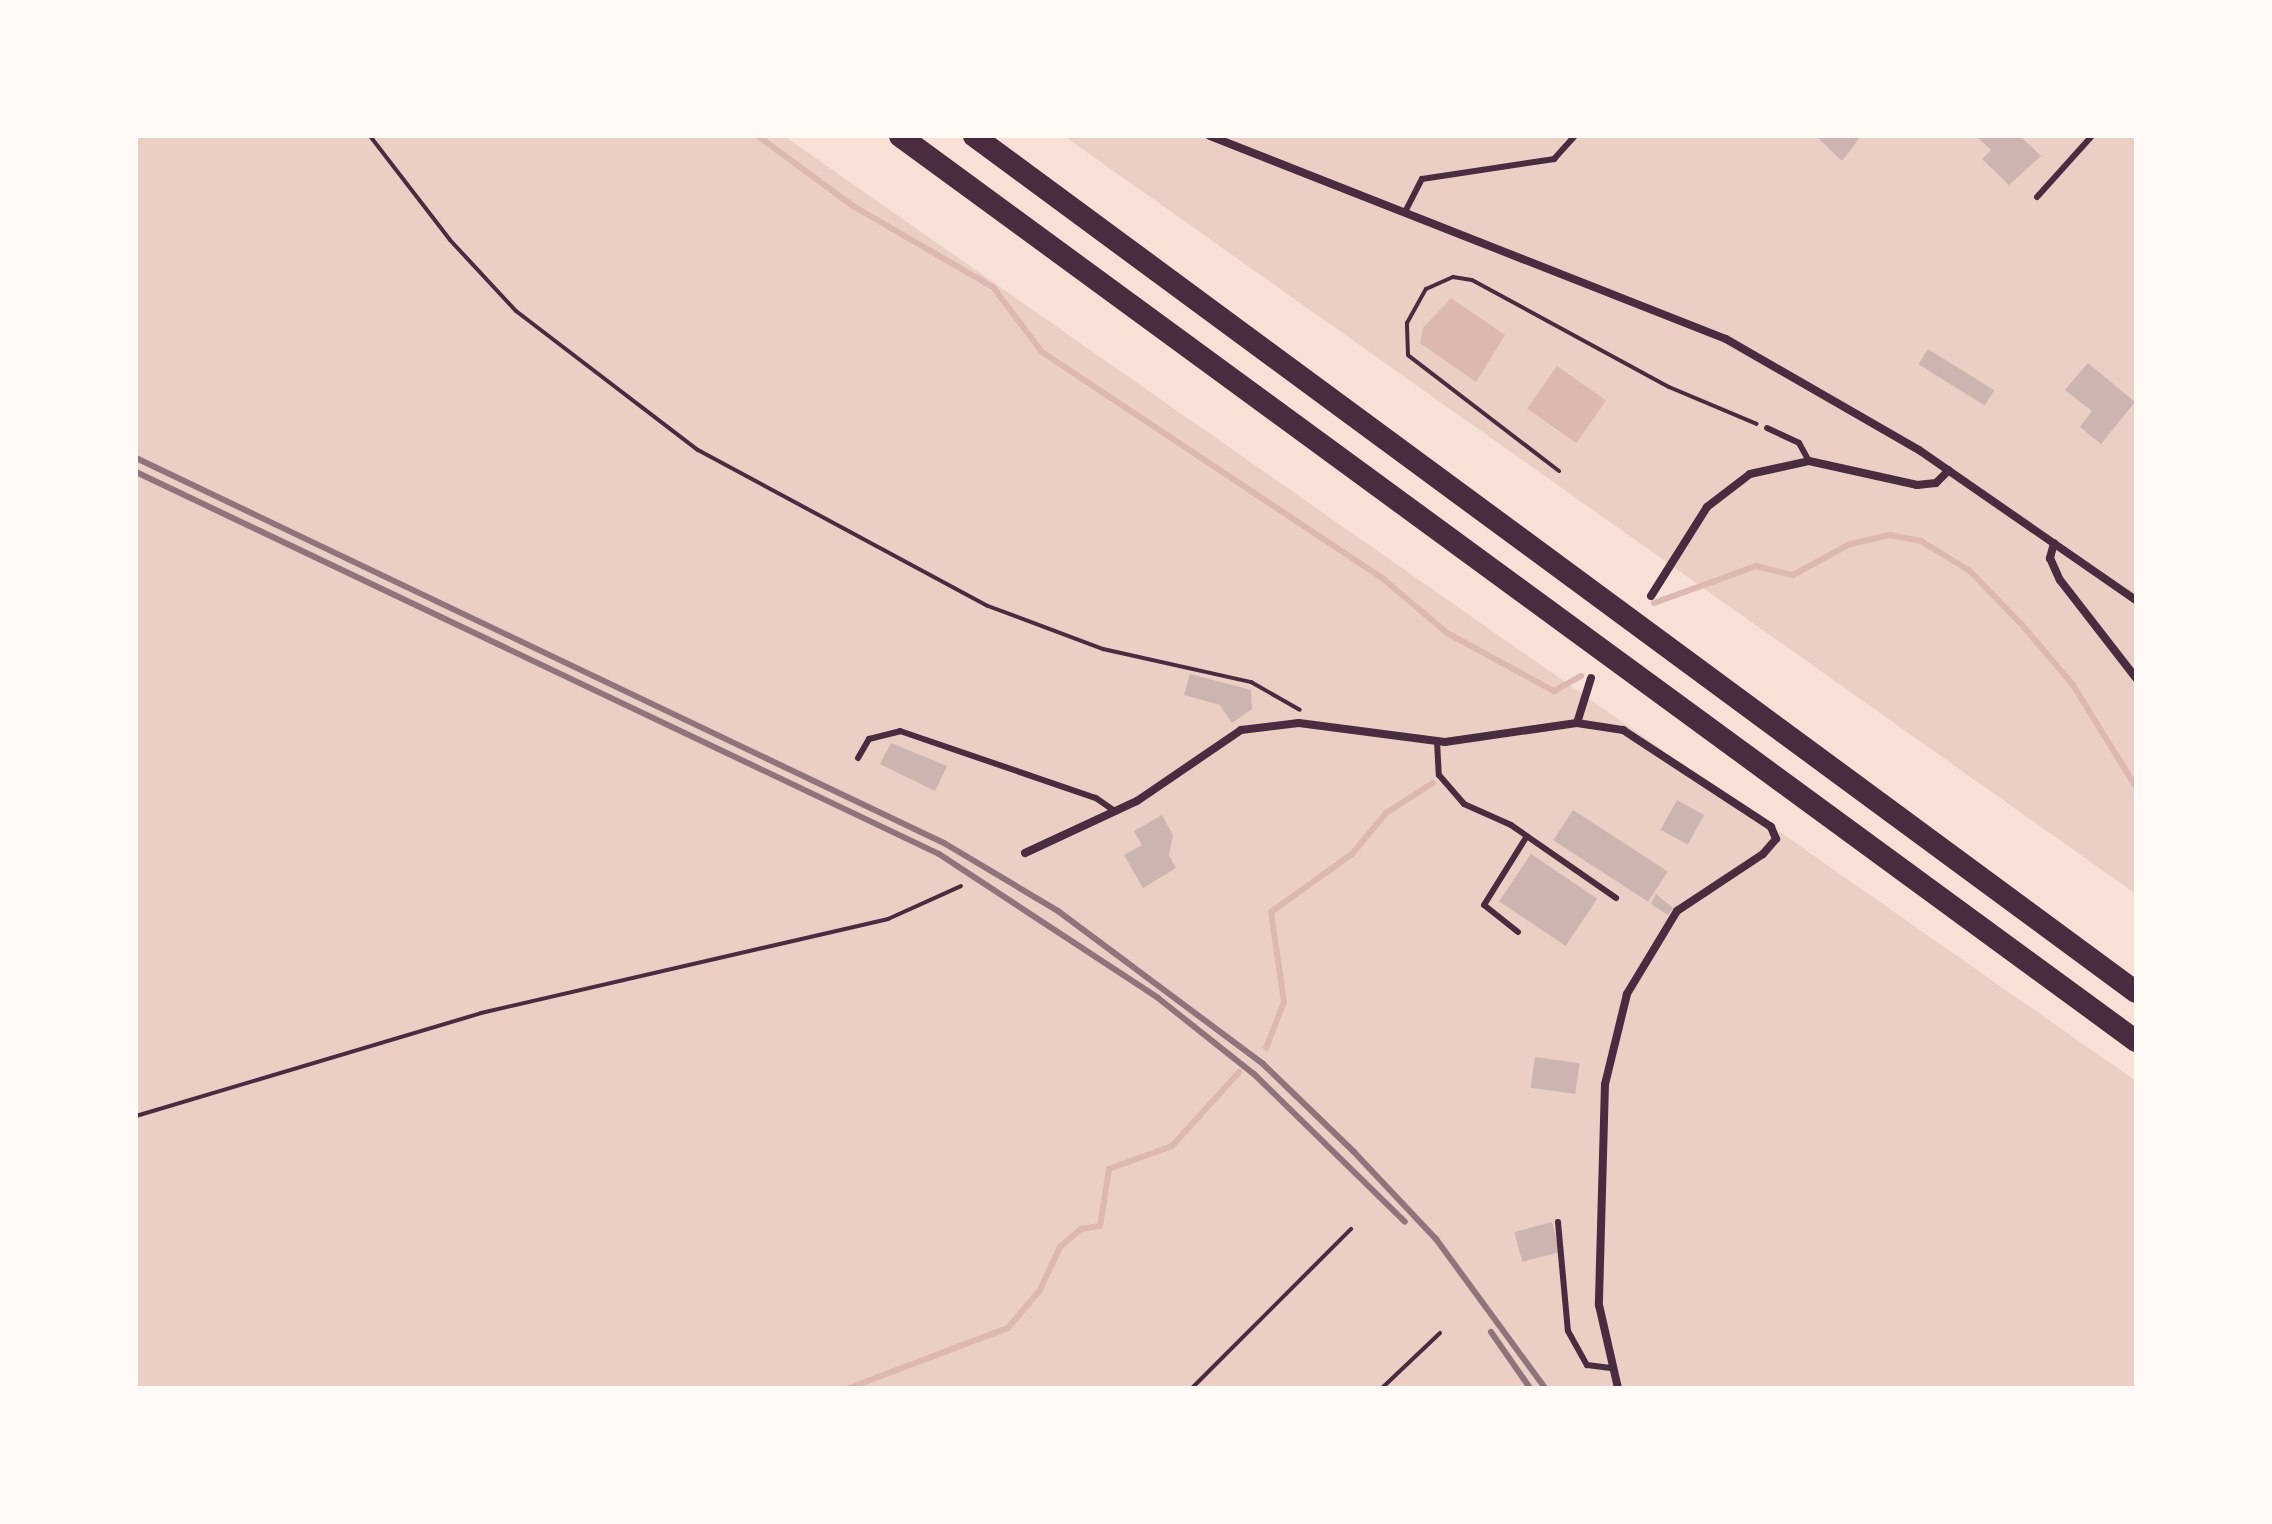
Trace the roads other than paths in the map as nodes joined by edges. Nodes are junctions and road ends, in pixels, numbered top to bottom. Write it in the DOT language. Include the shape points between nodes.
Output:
graph roads {
  1 [pos="900,136"];
  2 [pos="974,136"];
  3 [pos="1210,136"];
  4 [pos="1575,136"];
  5 [pos="2092,136"];
  6 [pos="2037,197"];
  7 [pos="1406,210"];
  8 [pos="1767,428"];
  9 [pos="1809,461"];
  10 [pos="1949,470"];
  11 [pos="2054,543"];
  12 [pos="1651,596"];
  13 [pos="2136,600"];
  14 [pos="1591,678"];
  15 [pos="2136,678"];
  16 [pos="1577,723"];
  17 [pos="1437,741"];
  18 [pos="858,758"];
  19 [pos="1116,812"];
  20 [pos="1527,836"];
  21 [pos="1025,853"];
  22 [pos="1616,898"];
  23 [pos="1518,932"];
  24 [pos="2136,992"];
  25 [pos="2136,1041"];
  26 [pos="1558,1222"];
  27 [pos="1613,1368"];
  28 [pos="1618,1388"];
  1 -- 25 [label="highway"];
  2 -- 24 [label="highway"];
  3 -- 7 [label="street"];
  4 -- 7 [label="lane" via="1554,159 1422,179"];
  5 -- 6 [label="lane"];
  7 -- 10 [label="street" via="1726,339"];
  8 -- 9 [label="lane" via="1799,443"];
  9 -- 10 [label="street" via="1899,484 1936,483"];
  9 -- 12 [label="street" via="1777,463 1726,487"];
  10 -- 11 [label="street"];
  11 -- 13 [label="street"];
  11 -- 15 [label="street" via="2050,558 2060,580"];
  14 -- 16 [label="street"];
  16 -- 17 [label="street"];
  16 -- 27 [label="street" via="1651,742 1771,827 1776,839 1677,911 1627,994 1604,1103 1599,1305"];
  17 -- 19 [label="street" via="1310,724 1241,730"];
  17 -- 20 [label="lane" via="1439,775 1455,795"];
  18 -- 19 [label="lane" via="869,739 900,731 1096,798"];
  19 -- 21 [label="street"];
  20 -- 22 [label="lane"];
  20 -- 23 [label="lane" via="1484,905"];
  26 -- 27 [label="lane" via="1568,1331 1587,1365"];
  27 -- 28 [label="street"];
}
